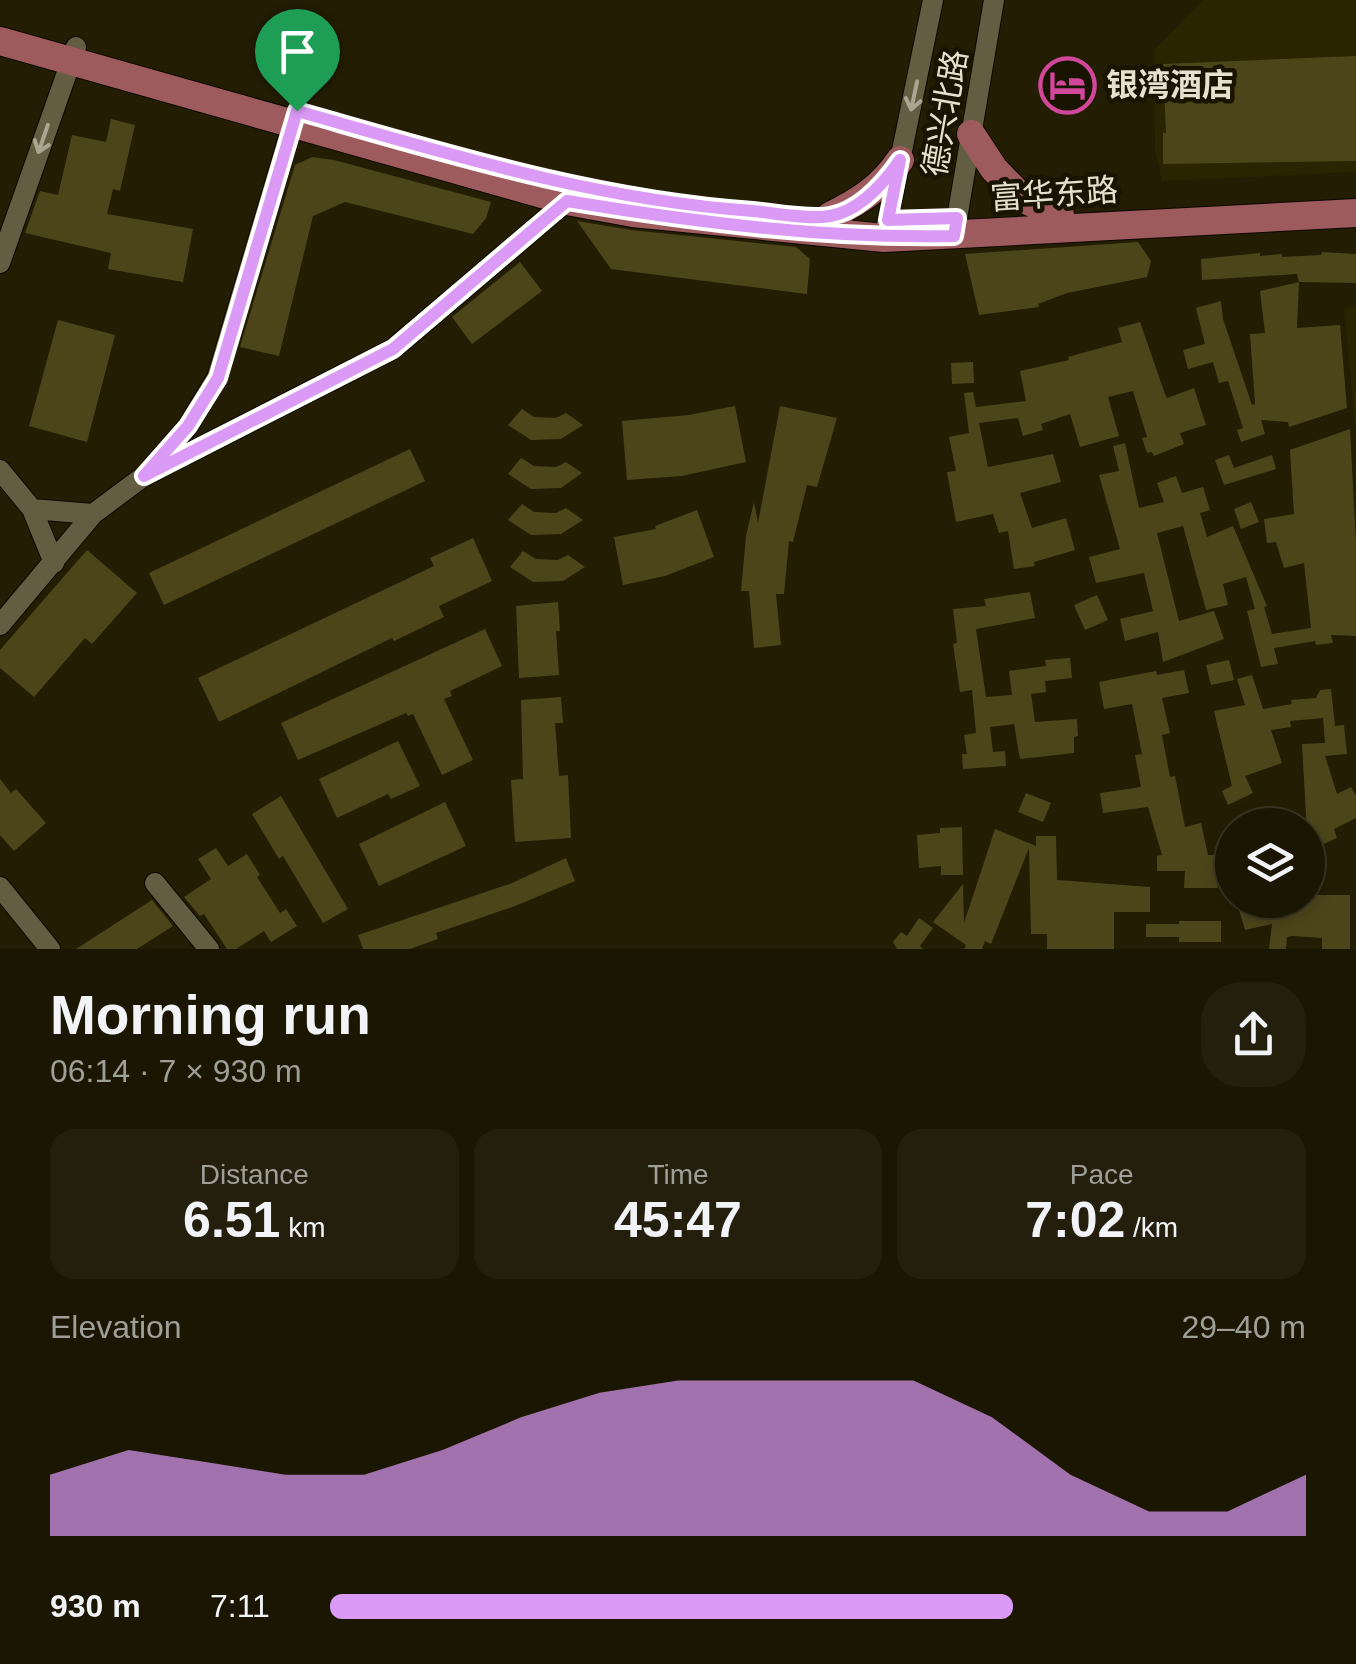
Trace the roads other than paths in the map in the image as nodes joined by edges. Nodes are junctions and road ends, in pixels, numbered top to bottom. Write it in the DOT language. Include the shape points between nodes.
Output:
graph roads {
  1 [pos="933,0"];
  2 [pos="994,0"];
  3 [pos="0,28"];
  4 [pos="0,41"];
  5 [pos="74,54"];
  6 [pos="295,118"];
  7 [pos="971,134"];
  8 [pos="900,160"];
  9 [pos="1356,199"];
  10 [pos="567,201"];
  11 [pos="1356,214"];
  12 [pos="1060,215"];
  13 [pos="830,216"];
  14 [pos="956,227"];
  15 [pos="886,229"];
  16 [pos="0,263"];
  17 [pos="0,470"];
  18 [pos="144,476"];
  19 [pos="32,508"];
  20 [pos="93,514"];
  21 [pos="54,562"];
  22 [pos="0,626"];
  23 [pos="154,884"];
  24 [pos="2,895"];
  25 [pos="50,949"];
  26 [pos="209,949"];
  1 -- 8 [label="street, 德兴北路, one-way"];
  2 -- 7 [label="street, 德兴北路"];
  3 -- 5 [label="main road, 富华东路"];
  4 -- 5 [label="main road, 富华东路"];
  5 -- 6 [label="main road, 富华东路"];
  5 -- 16 [label="street, one-way"];
  6 -- 10 [label="main road, 富华东路"];
  6 -- 13 [label="main road, 富华东路" via="570,185 670,203"];
  6 -- 18 [label="street" via="218,378"];
  7 -- 12 [label="main road" via="1023,199"];
  7 -- 14 [label="street, 德兴北路"];
  8 -- 13 [label="main road" via="883,184"];
  8 -- 15 [label="street, 德兴北路"];
  9 -- 12 [label="main road, 富华东路"];
  10 -- 15 [label="main road, 富华东路" via="633,213"];
  10 -- 18 [label="street" via="393,349"];
  11 -- 14 [label="main road, 富华东路"];
  12 -- 14 [label="main road, 富华东路"];
  13 -- 15 [label="main road, 富华东路"];
  14 -- 15 [label="main road, 富华东路"];
  17 -- 19 [label="street"];
  18 -- 20 [label="street"];
  19 -- 20 [label="street"];
  19 -- 21 [label="street"];
  20 -- 21 [label="street"];
  21 -- 22 [label="street"];
  23 -- 26 [label="street"];
  24 -- 25 [label="street"];
}
